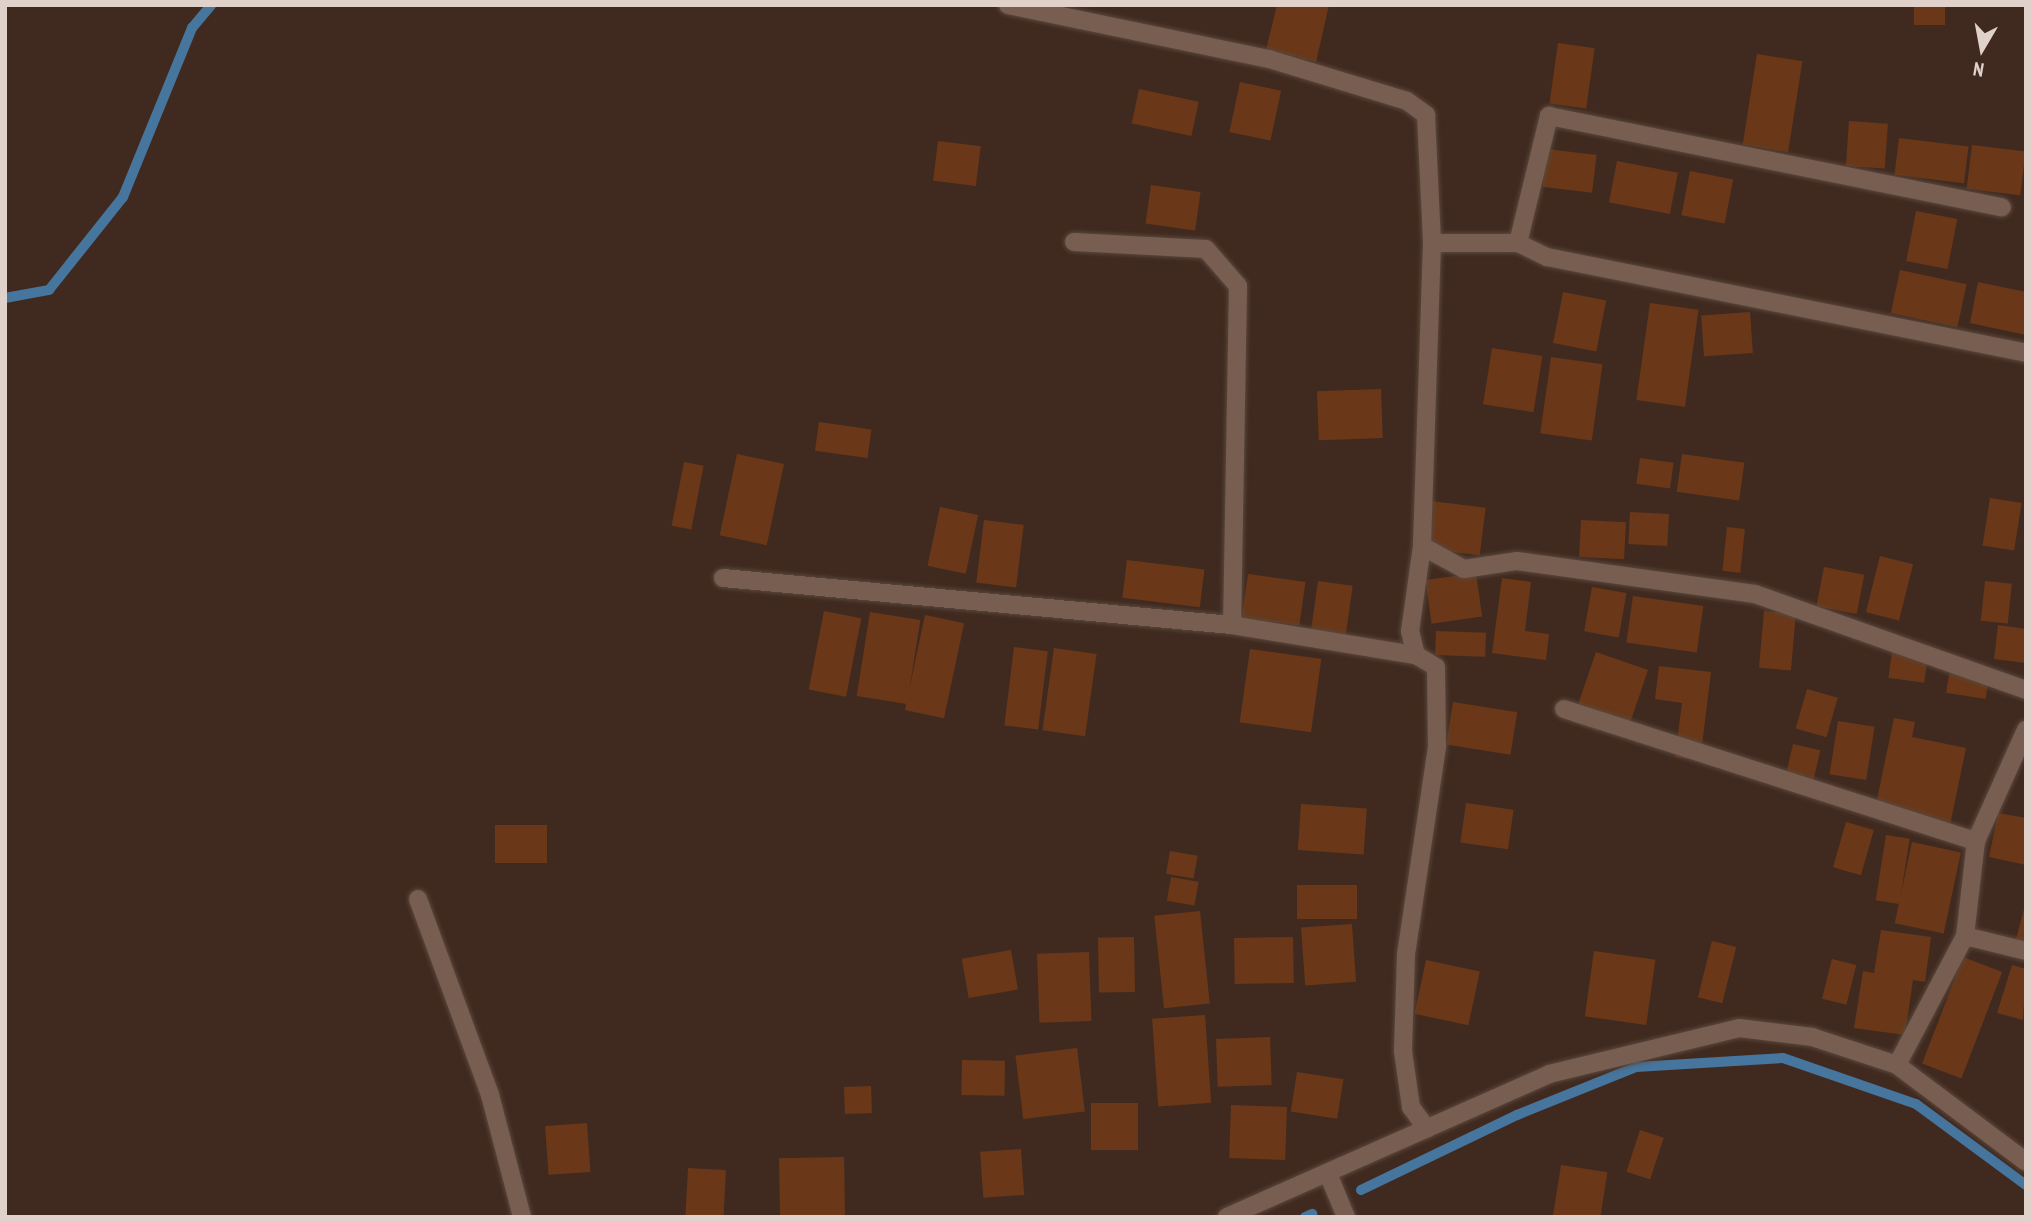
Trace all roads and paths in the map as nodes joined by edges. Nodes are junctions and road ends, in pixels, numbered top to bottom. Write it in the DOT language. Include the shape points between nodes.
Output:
graph roads {
  1 [pos="1008,5"];
  2 [pos="2003,207"];
  3 [pos="1074,242"];
  4 [pos="1432,243"];
  5 [pos="1518,243"];
  6 [pos="2026,353"];
  7 [pos="1422,546"];
  8 [pos="723,578"];
  9 [pos="1232,625"];
  10 [pos="1416,655"];
  11 [pos="2026,690"];
  12 [pos="1564,709"];
  13 [pos="2026,730"];
  14 [pos="1976,841"];
  15 [pos="418,899"];
  16 [pos="1965,936"];
  17 [pos="2026,951"];
  18 [pos="1897,1065"];
  19 [pos="1427,1129"];
  20 [pos="2026,1162"];
  21 [pos="1329,1176"];
  22 [pos="522,1217"];
  23 [pos="1227,1217"];
  24 [pos="1346,1217"];
  1 -- 4 [label="street" via="1269,59 1407,101 1426,116"];
  2 -- 5 [label="street" via="1549,116"];
  3 -- 9 [label="street" via="1206,249 1238,286"];
  4 -- 5 [label="street"];
  4 -- 7 [label="street"];
  5 -- 6 [label="street" via="1546,257"];
  7 -- 10 [label="street" via="1410,631"];
  7 -- 11 [label="street" via="1464,569 1517,561 1755,594"];
  8 -- 9 [label="street"];
  9 -- 10 [label="street"];
  10 -- 19 [label="street" via="1436,667 1437,747 1406,955 1402,1051 1411,1107"];
  12 -- 14 [label="street"];
  13 -- 14 [label="street"];
  14 -- 16 [label="street"];
  15 -- 22 [label="street" via="490,1095"];
  16 -- 17 [label="street"];
  16 -- 18 [label="street"];
  18 -- 19 [label="street" via="1812,1037 1739,1028 1549,1074"];
  18 -- 20 [label="street"];
  19 -- 21 [label="street"];
  21 -- 23 [label="street"];
  21 -- 24 [label="street"];
}
